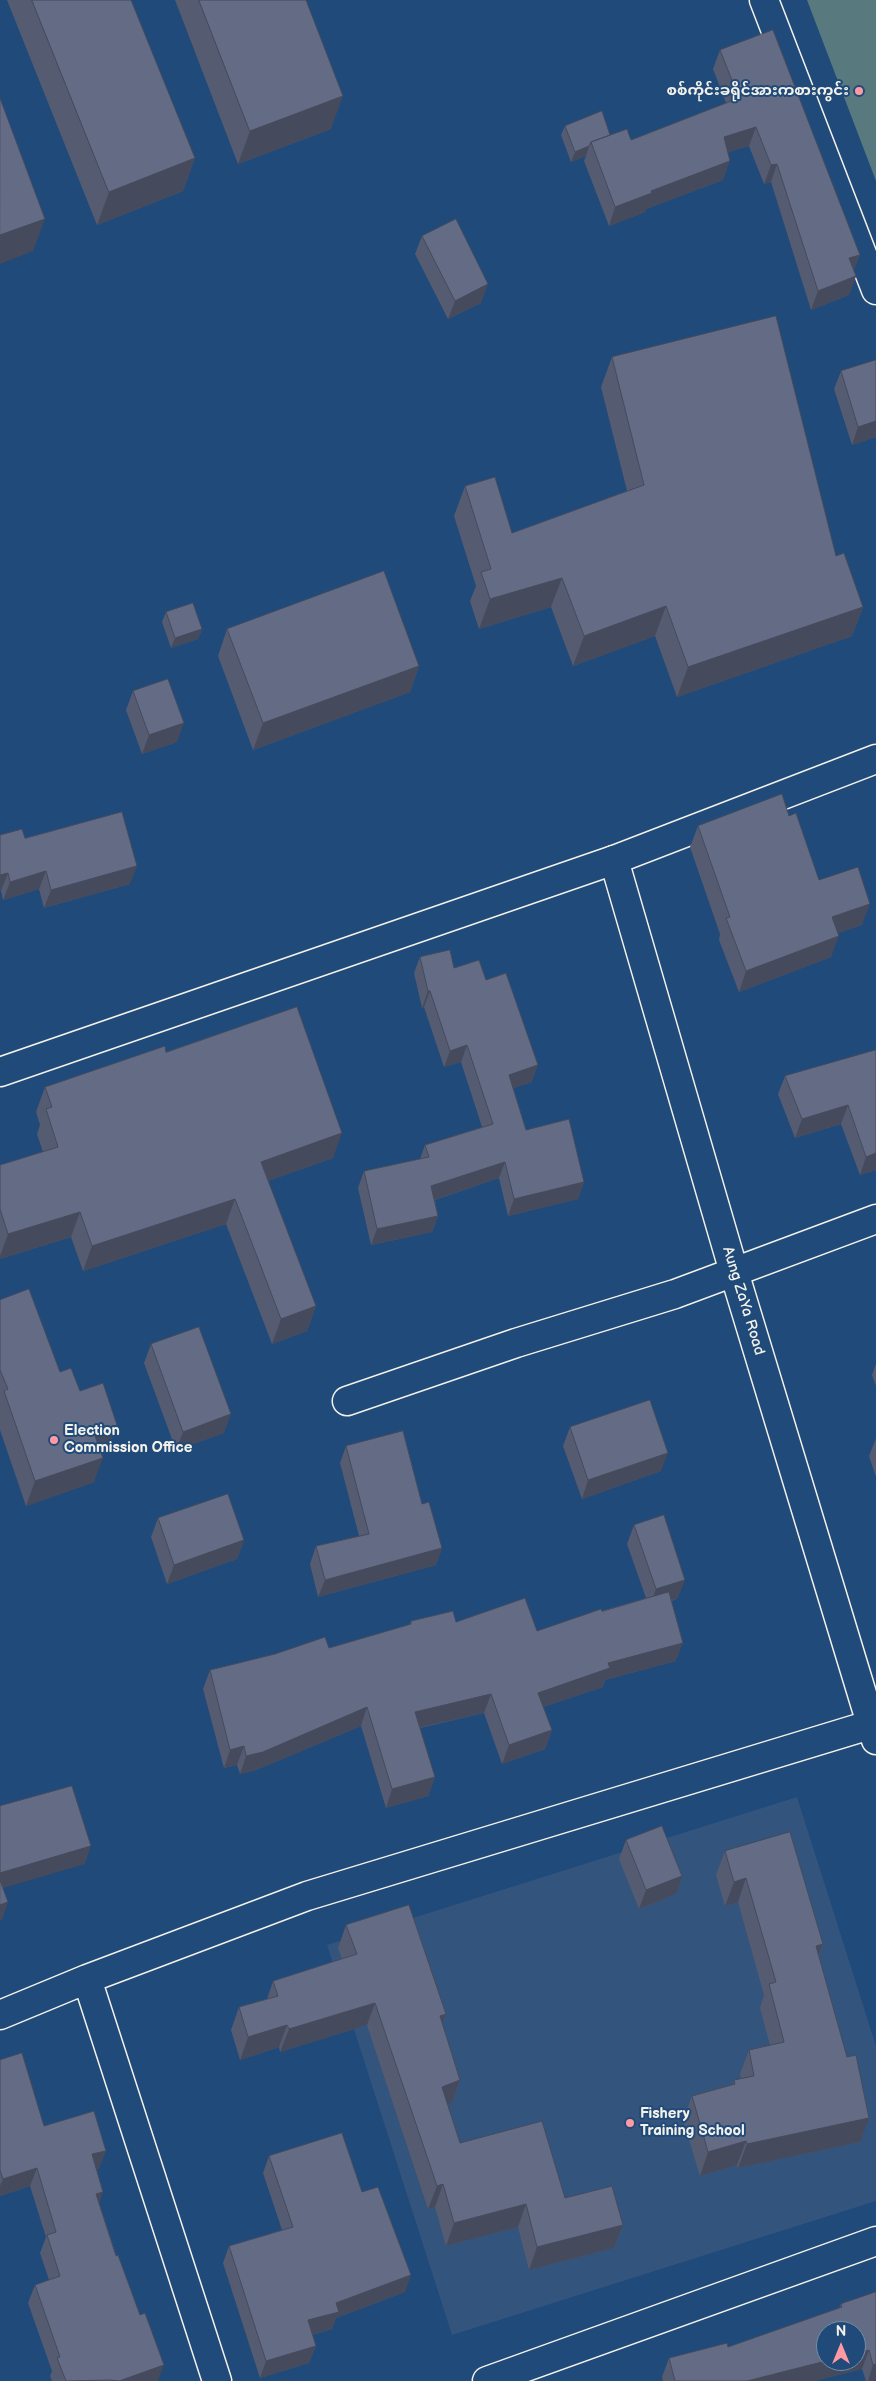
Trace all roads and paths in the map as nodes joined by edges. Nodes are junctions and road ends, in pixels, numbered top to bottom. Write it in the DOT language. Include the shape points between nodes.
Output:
graph roads {
  1 [pos="764,0"];
  2 [pos="876,290"];
  3 [pos="876,759"];
  4 [pos="614,860"];
  5 [pos="0,1072"];
  6 [pos="876,1219"];
  7 [pos="734,1272"];
  8 [pos="347,1401"];
  9 [pos="875,1729"];
  10 [pos="87,1979"];
  11 [pos="0,2015"];
  12 [pos="876,2241"];
  13 [pos="217,2381"];
  14 [pos="487,2381"];
  1 -- 2 [label="street"];
  3 -- 4 [label="street"];
  4 -- 5 [label="street"];
  4 -- 7 [label="street, Aung ZaYa Road"];
  6 -- 7 [label="street"];
  7 -- 8 [label="street"];
  7 -- 9 [label="street, Aung ZaYa Road"];
  9 -- 10 [label="street" via="307,1896"];
  10 -- 11 [label="street"];
  10 -- 13 [label="street"];
  12 -- 14 [label="street"];
}
